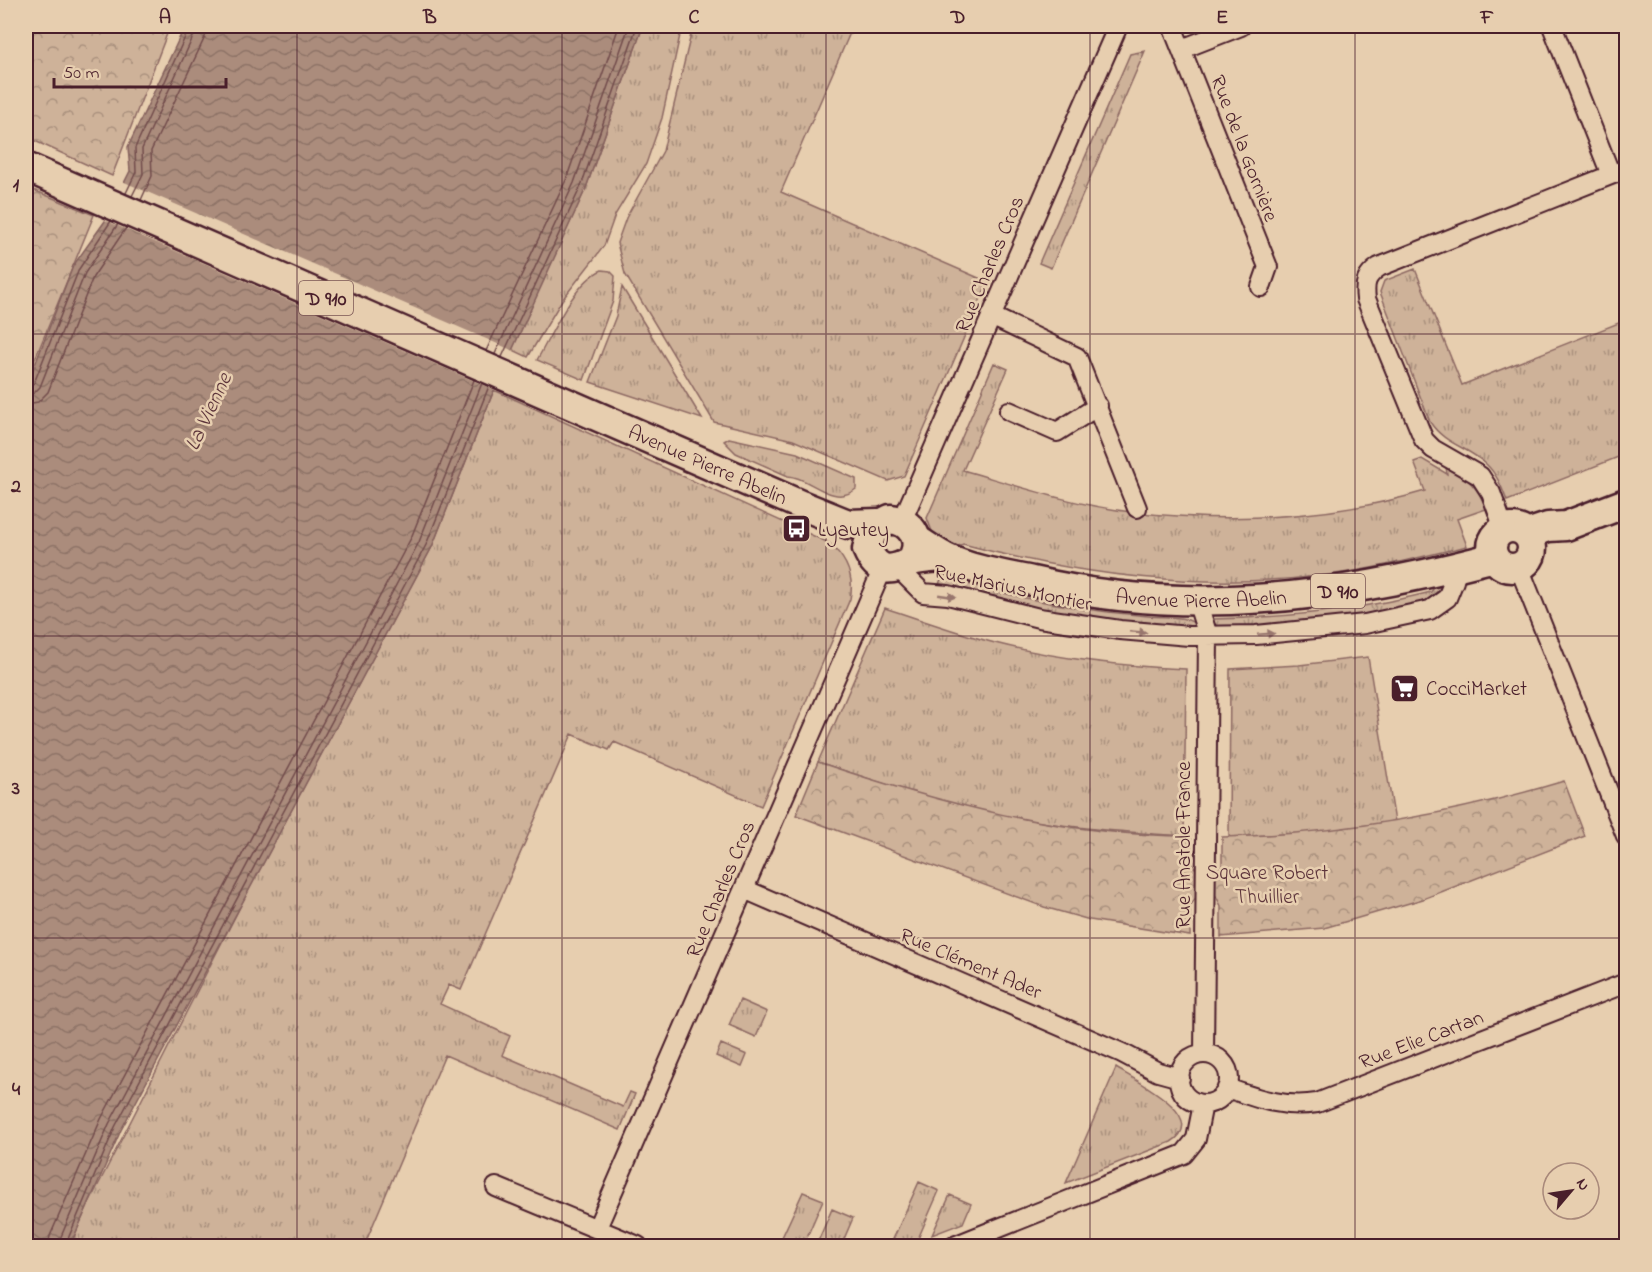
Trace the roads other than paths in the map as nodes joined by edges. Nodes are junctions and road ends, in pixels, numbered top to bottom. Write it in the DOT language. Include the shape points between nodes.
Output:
graph roads {
  1 [pos="1118,26"];
  2 [pos="1172,26"];
  3 [pos="1241,26"];
  4 [pos="1552,26"];
  5 [pos="1182,49"];
  6 [pos="26,167"];
  7 [pos="1619,172"];
  8 [pos="1262,287"];
  9 [pos="991,316"];
  10 [pos="1098,406"];
  11 [pos="1009,411"];
  12 [pos="1626,503"];
  13 [pos="1137,508"];
  14 [pos="894,547"];
  15 [pos="1515,547"];
  16 [pos="1457,567"];
  17 [pos="1197,601"];
  18 [pos="1208,636"];
  19 [pos="1626,836"];
  20 [pos="744,889"];
  21 [pos="1626,983"];
  22 [pos="1204,1054"];
  23 [pos="1180,1078"];
  24 [pos="1227,1088"];
  25 [pos="1203,1104"];
  26 [pos="496,1187"];
  27 [pos="597,1228"];
  28 [pos="638,1246"];
  29 [pos="954,1246"];
  1 -- 9 [label="street, Rue Charles Cros"];
  2 -- 5 [label="street, Rue de la Gornière"];
  3 -- 5 [label="street"];
  4 -- 7 [label="street"];
  5 -- 8 [label="street, Rue de la Gornière" via="1268,267"];
  6 -- 14 [label="main road, Avenue Pierre Abelin / D 910"];
  7 -- 15 [label="street" via="1378,267 1368,275 1364,287 1424,440 1480,476"];
  9 -- 10 [label="street" via="1077,357"];
  9 -- 14 [label="street, Rue Charles Cros"];
  10 -- 11 [label="street" via="1057,432"];
  10 -- 13 [label="street"];
  12 -- 15 [label="main road, Avenue Pierre Abelin / D 910" via="1566,526 1548,527"];
  14 -- 17 [label="main road, Avenue Pierre Abelin / D 910" via="1058,587 1125,597"];
  14 -- 18 [label="street, Rue Marius Montier, one-way" via="923,592 1039,618 1120,630"];
  14 -- 20 [label="street, Rue Charles Cros"];
  15 -- 16 [label="main road, Avenue Pierre Abelin / D 910"];
  15 -- 19 [label="street"];
  16 -- 17 [label="main road, Avenue Pierre Abelin / D 910" via="1385,584 1297,597"];
  18 -- 16 [label="street, Rue Marius Montier, one-way" via="1299,632 1365,624 1430,610 1447,598"];
  17 -- 18 [label="street, Rue Anatole France"];
  18 -- 22 [label="street, Rue Anatole France"];
  20 -- 23 [label="street, Rue Clément Ader" via="1158,1072"];
  20 -- 27 [label="street, Rue Charles Cros"];
  21 -- 24 [label="street, Rue Elie Cartan" via="1317,1103 1275,1104"];
  22 -- 23 [label="street" via="1184,1064"];
  22 -- 24 [label="street" via="1225,1065"];
  23 -- 25 [label="street" via="1184,1093"];
  24 -- 25 [label="street" via="1219,1099"];
  25 -- 29 [label="street" via="1196,1139 1184,1154"];
  26 -- 27 [label="street"];
  27 -- 28 [label="street"];
}
